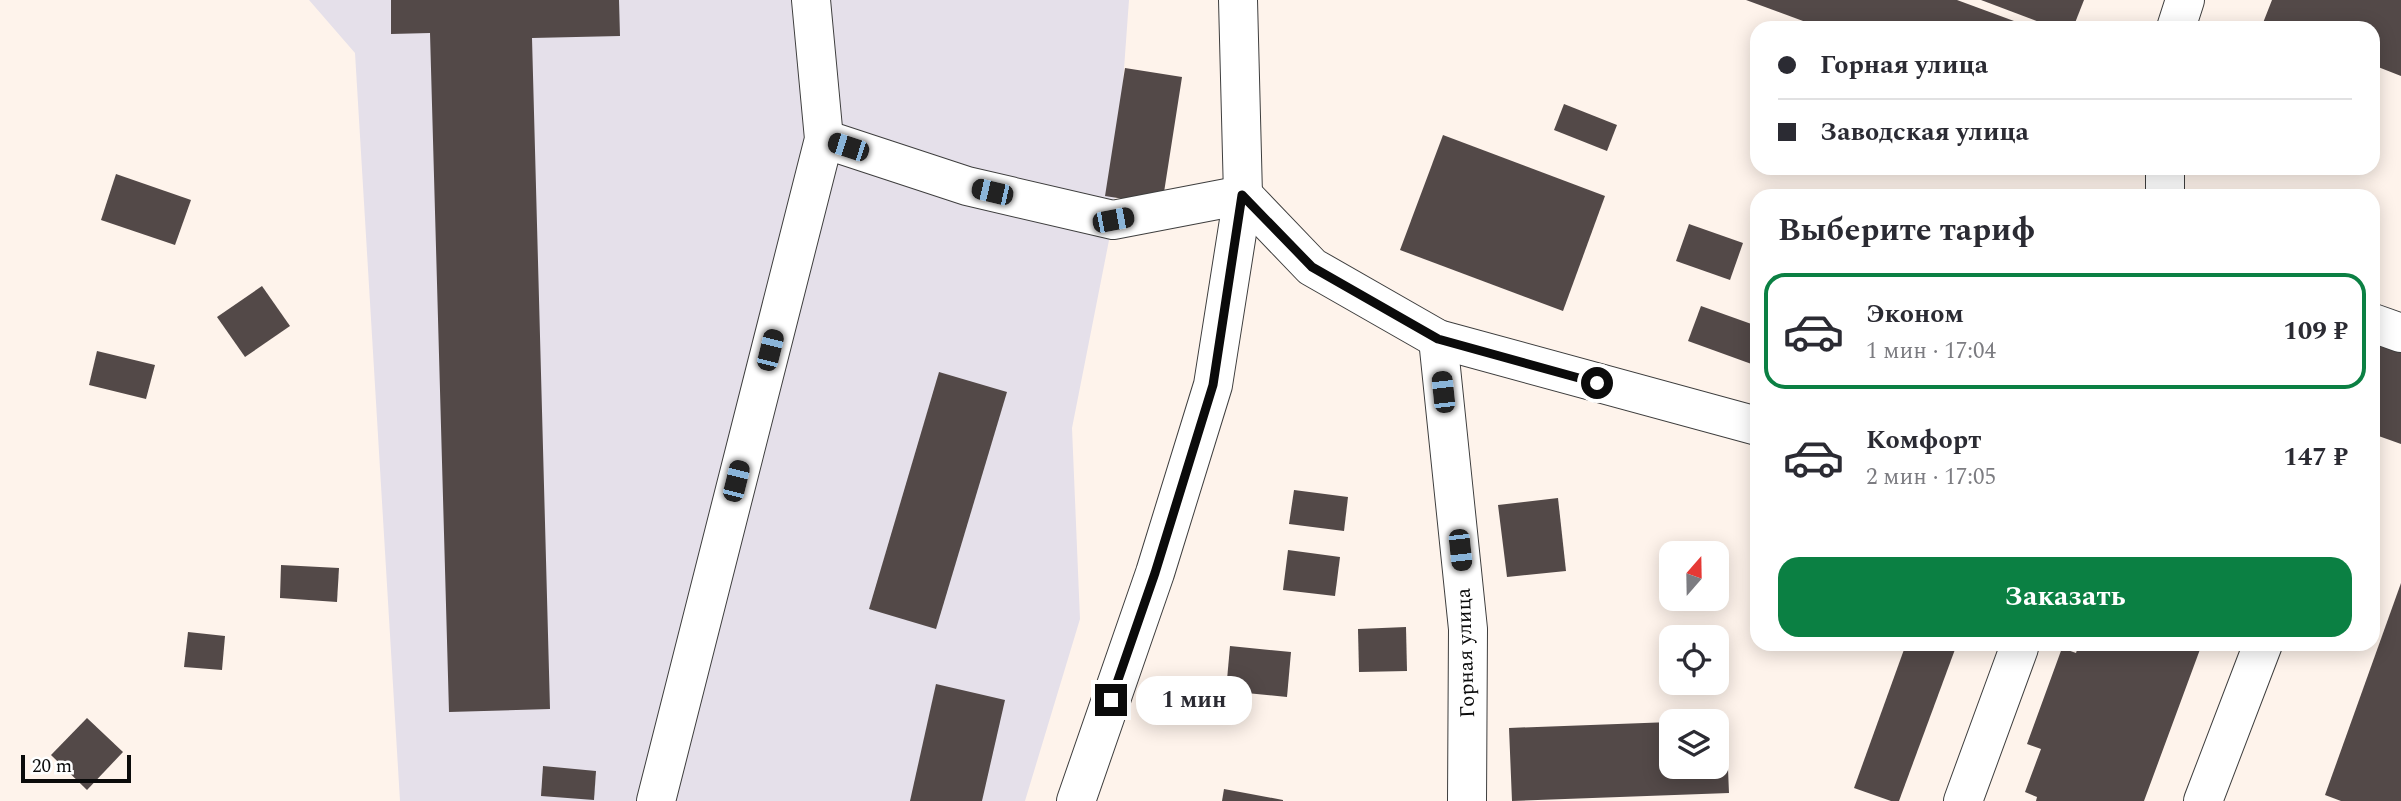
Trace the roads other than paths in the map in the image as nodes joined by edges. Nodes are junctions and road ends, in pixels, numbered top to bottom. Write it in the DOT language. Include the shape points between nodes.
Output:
graph roads {
  1 [pos="811,0"];
  2 [pos="1238,0"];
  3 [pos="2185,0"];
  4 [pos="2178,21"];
  5 [pos="824,139"];
  6 [pos="1242,195"];
  7 [pos="2380,325"];
  8 [pos="2401,332"];
  9 [pos="1438,339"];
  10 [pos="1750,424"];
  11 [pos="2018,651"];
  12 [pos="2260,651"];
  13 [pos="656,801"];
  14 [pos="1076,801"];
  15 [pos="1466,801"];
  16 [pos="1963,801"];
  17 [pos="2203,801"];
  1 -- 5 [label="street"];
  2 -- 6 [label="street"];
  3 -- 4 [label="street"];
  5 -- 6 [label="street" via="967,186 1113,220"];
  5 -- 13 [label="street"];
  6 -- 9 [label="street" via="1312,267"];
  6 -- 14 [label="street" via="1213,385 1155,573"];
  7 -- 8 [label="street"];
  9 -- 10 [label="street"];
  9 -- 15 [label="street, Горная улица" via="1468,629"];
  11 -- 16 [label="street"];
  12 -- 17 [label="street"];
}
